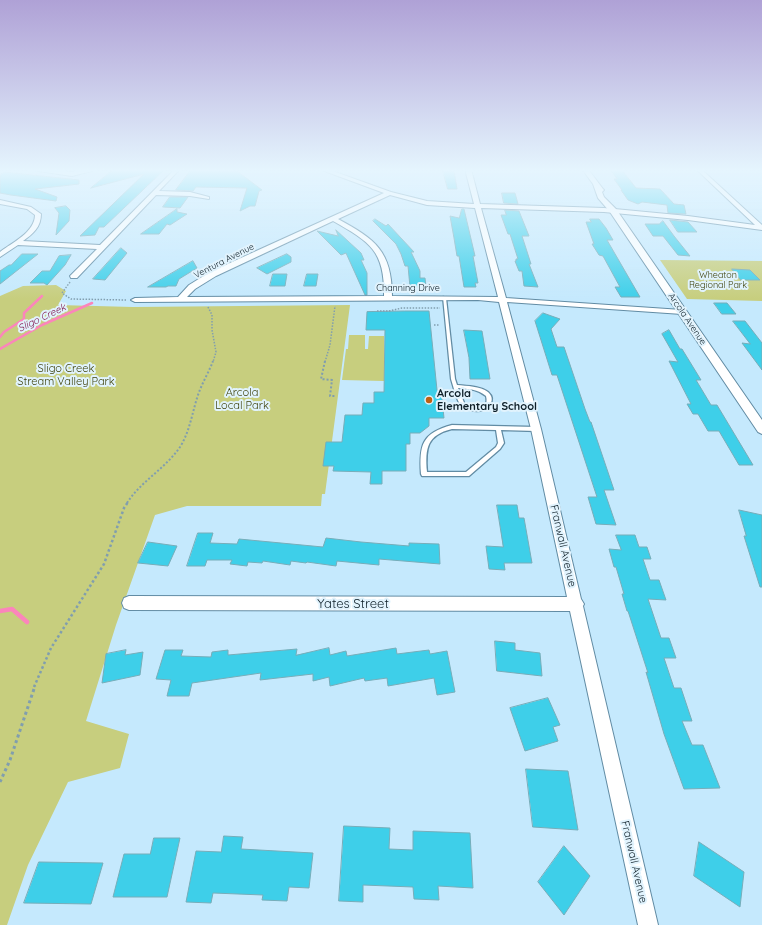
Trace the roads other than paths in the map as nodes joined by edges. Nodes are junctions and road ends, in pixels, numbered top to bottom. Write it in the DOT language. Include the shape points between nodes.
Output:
graph roads {
  1 [pos="36,212"];
  2 [pos="137,212"];
  3 [pos="348,212"];
  4 [pos="480,212"];
  5 [pos="613,212"];
  6 [pos="633,212"];
  7 [pos="745,212"];
  8 [pos="332,219"];
  9 [pos="762,228"];
  10 [pos="16,243"];
  11 [pos="103,247"];
  12 [pos="0,255"];
  13 [pos="74,276"];
  14 [pos="388,298"];
  15 [pos="444,298"];
  16 [pos="502,298"];
  17 [pos="135,300"];
  18 [pos="180,300"];
  19 [pos="682,312"];
  20 [pos="455,386"];
  21 [pos="498,428"];
  22 [pos="536,429"];
  23 [pos="762,429"];
  24 [pos="129,603"];
  25 [pos="577,604"];
  26 [pos="648,925"];
  1 -- 10 [label="street" via="38,222 35,227"];
  2 -- 11 [label="street"];
  3 -- 8 [label="street, Ventura Avenue"];
  4 -- 16 [label="street, Franwall Avenue"];
  5 -- 19 [label="street, Arcola Avenue"];
  6 -- 9 [label="street"];
  7 -- 9 [label="street"];
  8 -- 14 [label="street" via="357,232 378,251 388,272"];
  8 -- 18 [label="street, Ventura Avenue" via="213,274 192,287"];
  10 -- 11 [label="street"];
  10 -- 12 [label="street"];
  11 -- 13 [label="street"];
  14 -- 15 [label="street, Channing Drive"];
  14 -- 18 [label="street, Channing Drive"];
  15 -- 16 [label="street, Channing Drive"];
  15 -- 20 [label="lane"];
  16 -- 19 [label="street, Channing Drive"];
  16 -- 22 [label="street, Franwall Avenue"];
  17 -- 18 [label="street, Channing Drive"];
  19 -- 23 [label="street, Arcola Avenue"];
  20 -- 20 [label="lane" via="463,406 481,409 489,402 486,393"];
  21 -- 21 [label="lane" via="452,427 436,432 424,446 424,474 468,474 501,444"];
  21 -- 22 [label="lane"];
  22 -- 25 [label="street, Franwall Avenue"];
  24 -- 25 [label="street, Yates Street"];
  25 -- 26 [label="street, Franwall Avenue"];
}
